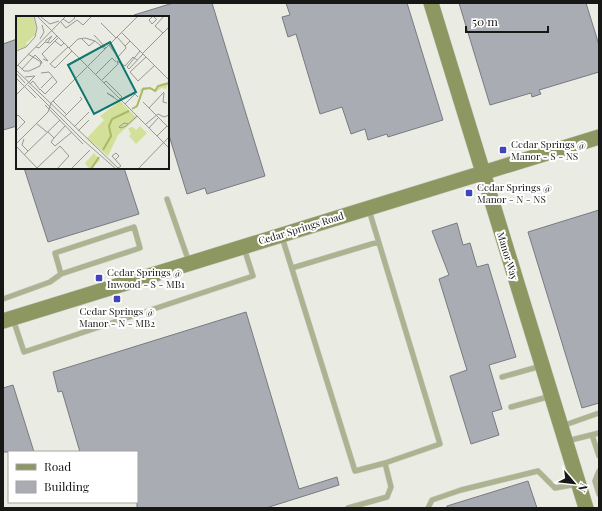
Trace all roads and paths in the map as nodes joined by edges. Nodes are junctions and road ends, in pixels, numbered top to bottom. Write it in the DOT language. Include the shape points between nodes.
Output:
graph roads {
  1 [pos="431,3"];
  2 [pos="599,137"];
  3 [pos="483,173"];
  4 [pos="167,199"];
  5 [pos="368,208"];
  6 [pos="281,234"];
  7 [pos="378,242"];
  8 [pos="244,246"];
  9 [pos="190,263"];
  10 [pos="292,268"];
  11 [pos="61,274"];
  12 [pos="3,299"];
  13 [pos="6,319"];
  14 [pos="542,366"];
  15 [pos="502,377"];
  16 [pos="552,396"];
  17 [pos="512,407"];
  18 [pos="599,413"];
  19 [pos="561,426"];
  20 [pos="599,434"];
  21 [pos="592,435"];
  22 [pos="566,442"];
  23 [pos="599,456"];
  24 [pos="385,463"];
  25 [pos="599,471"];
  26 [pos="578,484"];
  27 [pos="599,494"];
  28 [pos="348,508"];
  29 [pos="428,508"];
  30 [pos="586,508"];
  1 -- 3 [label="main road, Manor Way"];
  2 -- 3 [label="main road, Cedar Springs Road"];
  3 -- 5 [label="main road, Cedar Springs Road"];
  3 -- 14 [label="main road, Manor Way"];
  4 -- 9 [label="lane"];
  5 -- 6 [label="main road, Cedar Springs Road"];
  5 -- 7 [label="lane"];
  6 -- 8 [label="main road, Cedar Springs Road"];
  6 -- 10 [label="lane"];
  7 -- 10 [label="lane"];
  7 -- 24 [label="lane" via="440,444"];
  8 -- 9 [label="main road, Cedar Springs Road"];
  8 -- 13 [label="lane" via="254,276 24,352"];
  9 -- 13 [label="main road, Cedar Springs Road"];
  10 -- 24 [label="lane" via="355,471"];
  11 -- 11 [label="lane" via="140,248 134,227 55,253"];
  11 -- 12 [label="lane" via="50,282"];
  14 -- 15 [label="lane"];
  14 -- 16 [label="main road, Manor Way"];
  16 -- 17 [label="lane"];
  16 -- 19 [label="main road, Manor Way"];
  18 -- 19 [label="lane"];
  19 -- 22 [label="main road, Manor Way"];
  20 -- 21 [label="lane"];
  21 -- 22 [label="lane"];
  21 -- 23 [label="lane"];
  22 -- 26 [label="main road, Manor Way"];
  24 -- 28 [label="lane" via="391,487 387,497"];
  25 -- 27 [label="lane" via="595,482"];
  26 -- 29 [label="lane" via="555,488 538,471 461,490 432,500"];
  26 -- 30 [label="main road, Manor Way"];
}
